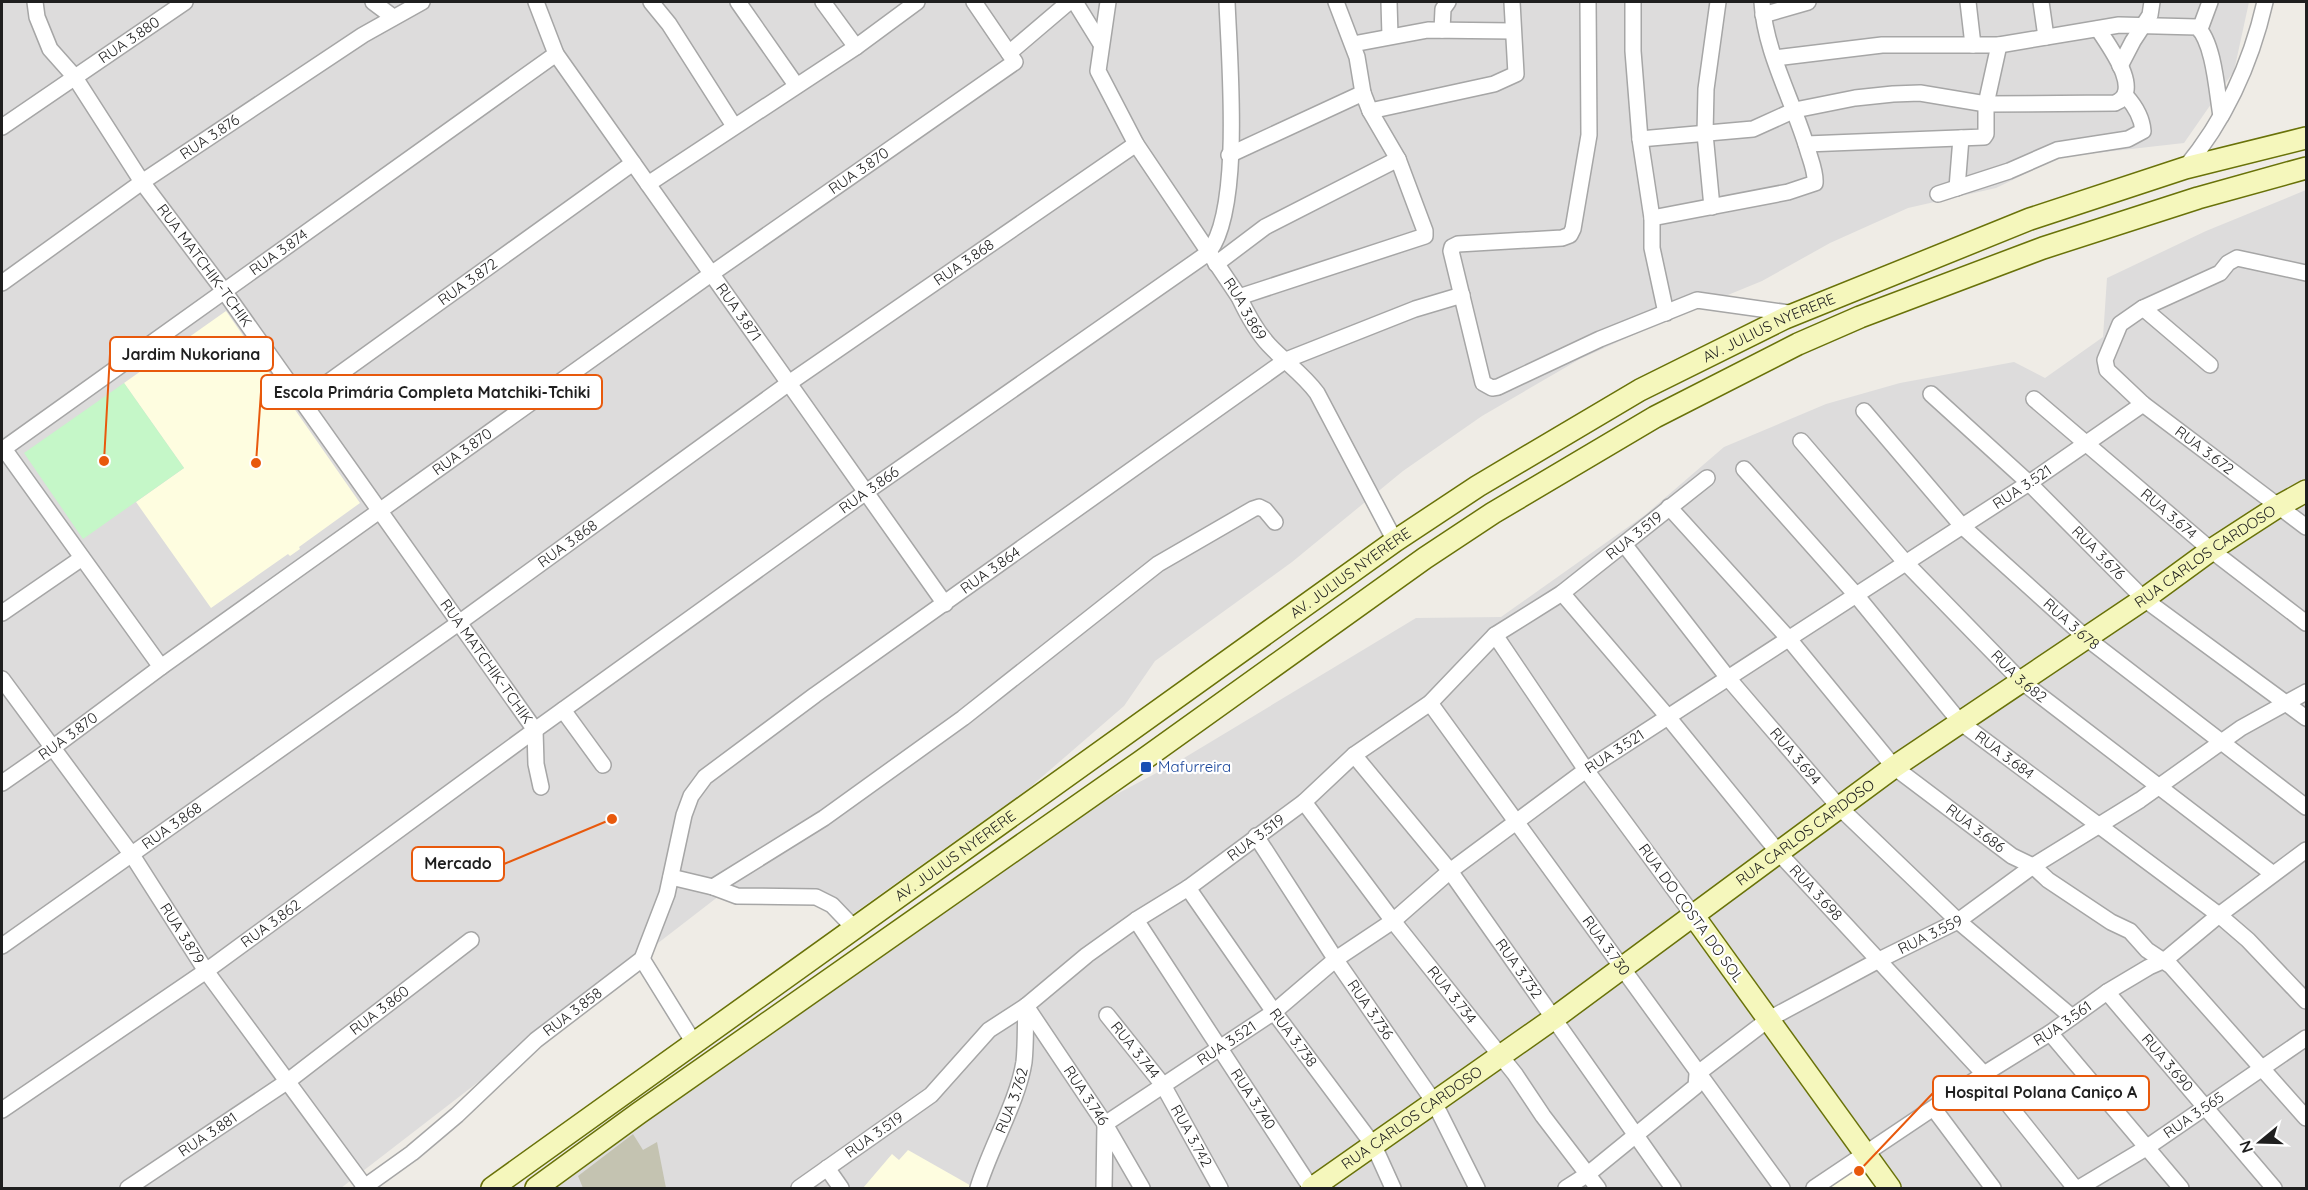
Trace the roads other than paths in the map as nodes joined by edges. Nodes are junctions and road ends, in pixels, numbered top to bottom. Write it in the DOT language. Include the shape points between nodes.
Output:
graph roads {
  1 [pos="35,2"];
  2 [pos="185,2"];
  3 [pos="374,2"];
  4 [pos="422,2"];
  5 [pos="651,2"];
  6 [pos="738,2"];
  7 [pos="824,2"];
  8 [pos="913,2"];
  9 [pos="974,2"];
  10 [pos="1069,2"];
  11 [pos="1075,2"];
  12 [pos="1108,2"];
  13 [pos="1227,2"];
  14 [pos="1336,2"];
  15 [pos="1389,2"];
  16 [pos="1448,2"];
  17 [pos="1512,2"];
  18 [pos="1588,2"];
  19 [pos="1633,2"];
  20 [pos="1718,2"];
  21 [pos="1808,2"];
  22 [pos="1968,2"];
  23 [pos="2041,2"];
  24 [pos="2152,2"];
  25 [pos="2210,2"];
  26 [pos="2265,2"];
  27 [pos="1763,8"];
  28 [pos="538,9"];
  29 [pos="393,17"];
  30 [pos="2144,26"];
  31 [pos="2098,28"];
  32 [pos="2200,29"];
  33 [pos="1442,30"];
  34 [pos="1513,31"];
  35 [pos="1390,36"];
  36 [pos="2046,37"];
  37 [pos="1101,44"];
  38 [pos="1353,44"];
  39 [pos="1973,45"];
  40 [pos="1999,45"];
  41 [pos="856,47"];
  42 [pos="556,54"];
  43 [pos="1012,57"];
  44 [pos="1775,58"];
  45 [pos="2120,66"];
  46 [pos="74,76"];
  47 [pos="796,86"];
  48 [pos="1363,93"];
  49 [pos="2126,96"];
  50 [pos="1986,104"];
  51 [pos="1795,110"];
  52 [pos="1370,111"];
  53 [pos="2221,116"];
  54 [pos="734,126"];
  55 [pos="2,127"];
  56 [pos="1705,134"];
  57 [pos="1961,138"];
  58 [pos="2307,138"];
  59 [pos="1640,139"];
  60 [pos="1136,144"];
  61 [pos="1806,144"];
  62 [pos="1229,155"];
  63 [pos="1398,159"];
  64 [pos="633,163"];
  65 [pos="2185,168"];
  66 [pos="2307,168"];
  67 [pos="142,182"];
  68 [pos="648,184"];
  69 [pos="1957,188"];
  70 [pos="1938,194"];
  71 [pos="1712,207"];
  72 [pos="1652,218"];
  73 [pos="1212,258"];
  74 [pos="2307,273"];
  75 [pos="711,274"];
  76 [pos="2,283"];
  77 [pos="224,291"];
  78 [pos="1462,296"];
  79 [pos="1239,297"];
  80 [pos="2143,308"];
  81 [pos="1666,313"];
  82 [pos="1796,314"];
  83 [pos="1286,360"];
  84 [pos="2210,365"];
  85 [pos="789,383"];
  86 [pos="1931,394"];
  87 [pos="2034,399"];
  88 [pos="302,401"];
  89 [pos="2143,404"];
  90 [pos="1864,411"];
  91 [pos="1801,441"];
  92 [pos="2086,444"];
  93 [pos="3,450"];
  94 [pos="1744,469"];
  95 [pos="1707,478"];
  96 [pos="2029,483"];
  97 [pos="2307,491"];
  98 [pos="866,492"];
  99 [pos="2279,506"];
  100 [pos="1669,507"];
  101 [pos="379,511"];
  102 [pos="1275,522"];
  103 [pos="1962,526"];
  104 [pos="2307,527"];
  105 [pos="1395,542"];
  106 [pos="1624,544"];
  107 [pos="2211,550"];
  108 [pos="82,558"];
  109 [pos="1905,562"];
  110 [pos="1562,593"];
  111 [pos="1856,595"];
  112 [pos="2144,599"];
  113 [pos="945,604"];
  114 [pos="2,613"];
  115 [pos="460,622"];
  116 [pos="2307,624"];
  117 [pos="1495,635"];
  118 [pos="2085,637"];
  119 [pos="1789,639"];
  120 [pos="161,667"];
  121 [pos="1728,678"];
  122 [pos="2,679"];
  123 [pos="2021,681"];
  124 [pos="2307,692"];
  125 [pos="1430,703"];
  126 [pos="2286,704"];
  127 [pos="563,710"];
  128 [pos="1668,717"];
  129 [pos="2307,718"];
  130 [pos="1960,722"];
  131 [pos="535,730"];
  132 [pos="2222,741"];
  133 [pos="51,749"];
  134 [pos="1354,755"];
  135 [pos="603,765"];
  136 [pos="1894,766"];
  137 [pos="1586,770"];
  138 [pos="2,783"];
  139 [pos="2161,786"];
  140 [pos="541,787"];
  141 [pos="1304,802"];
  142 [pos="1839,807"];
  143 [pos="2307,807"];
  144 [pos="1516,824"];
  145 [pos="2099,827"];
  146 [pos="1256,836"];
  147 [pos="2307,850"];
  148 [pos="1778,852"];
  149 [pos="132,855"];
  150 [pos="2033,866"];
  151 [pos="1450,871"];
  152 [pos="2273,874"];
  153 [pos="671,877"];
  154 [pos="713,886"];
  155 [pos="1188,888"];
  156 [pos="883,910"];
  157 [pos="1693,915"];
  158 [pos="2219,915"];
  159 [pos="1136,920"];
  160 [pos="1393,921"];
  161 [pos="1958,921"];
  162 [pos="855,929"];
  163 [pos="900,931"];
  164 [pos="471,940"];
  165 [pos="2,946"];
  166 [pos="642,959"];
  167 [pos="1336,959"];
  168 [pos="1879,960"];
  169 [pos="2165,960"];
  170 [pos="1621,969"];
  171 [pos="206,971"];
  172 [pos="2107,992"];
  173 [pos="2307,1001"];
  174 [pos="1026,1006"];
  175 [pos="1274,1012"];
  176 [pos="1107,1015"];
  177 [pos="2072,1017"];
  178 [pos="1553,1019"];
  179 [pos="1769,1019"];
  180 [pos="2050,1034"];
  181 [pos="2307,1038"];
  182 [pos="694,1042"];
  183 [pos="1220,1049"];
  184 [pos="1500,1056"];
  185 [pos="2264,1069"];
  186 [pos="1697,1074"];
  187 [pos="1984,1074"];
  188 [pos="288,1081"];
  189 [pos="1163,1085"];
  190 [pos="1434,1102"];
  191 [pos="1934,1108"];
  192 [pos="2205,1108"];
  193 [pos="2,1110"];
  194 [pos="2307,1118"];
  195 [pos="1105,1124"];
  196 [pos="1636,1135"];
  197 [pos="1374,1146"];
  198 [pos="2146,1148"];
  199 [pos="1864,1155"];
  200 [pos="826,1168"];
  201 [pos="1588,1174"];
  202 [pos="364,1187"];
  203 [pos="128,1188"];
  204 [pos="492,1188"];
  205 [pos="536,1188"];
  206 [pos="799,1188"];
  207 [pos="841,1188"];
  208 [pos="978,1188"];
  209 [pos="1104,1188"];
  210 [pos="1142,1188"];
  211 [pos="1220,1188"];
  212 [pos="1312,1188"];
  213 [pos="1393,1188"];
  214 [pos="1477,1188"];
  215 [pos="1566,1188"];
  216 [pos="1598,1188"];
  217 [pos="1673,1188"];
  218 [pos="1782,1188"];
  219 [pos="1814,1188"];
  220 [pos="1890,1188"];
  221 [pos="1993,1188"];
  222 [pos="2077,1188"];
  223 [pos="2181,1188"];
  224 [pos="2274,1188"];
  1 -- 46 [label="street, RUA MATCHIK-TCHIK" via="50,49"];
  2 -- 46 [label="street, RUA 3.880"];
  3 -- 29 [label="street"];
  4 -- 29 [label="street, RUA 3.876"];
  5 -- 54 [label="street"];
  6 -- 47 [label="street"];
  7 -- 41 [label="street"];
  8 -- 41 [label="street"];
  9 -- 43 [label="street"];
  10 -- 43 [label="street, RUA 3.870"];
  11 -- 37 [label="street"];
  12 -- 37 [label="street"];
  13 -- 62 [label="street" via="1232,108"];
  14 -- 38 [label="street"];
  15 -- 35 [label="street"];
  16 -- 33 [label="street" via="1443,9"];
  17 -- 34 [label="street"];
  18 -- 78 [label="street" via="1589,135 1573,229 1562,238 1454,245 1451,251"];
  19 -- 59 [label="street"];
  20 -- 56 [label="street" via="1706,89"];
  21 -- 27 [label="street"];
  22 -- 39 [label="street"];
  23 -- 36 [label="street"];
  24 -- 30 [label="street"];
  25 -- 32 [label="street"];
  26 -- 53 [label="street" via="2245,67"];
  27 -- 44 [label="street"];
  28 -- 42 [label="street, RUA 3.871"];
  29 -- 67 [label="street, RUA 3.876"];
  30 -- 31 [label="street"];
  30 -- 32 [label="street"];
  30 -- 45 [label="street"];
  31 -- 36 [label="street"];
  31 -- 45 [label="street"];
  32 -- 53 [label="street" via="2209,49"];
  33 -- 34 [label="street"];
  33 -- 35 [label="street"];
  34 -- 52 [label="street" via="1514,76 1494,84"];
  35 -- 38 [label="street"];
  36 -- 40 [label="street"];
  37 -- 60 [label="street, RUA 3.869" via="1098,71"];
  38 -- 48 [label="street"];
  39 -- 40 [label="street"];
  39 -- 44 [label="street" via="1882,45"];
  40 -- 50 [label="street"];
  41 -- 47 [label="street"];
  42 -- 64 [label="street, RUA 3.871"];
  42 -- 77 [label="street, RUA 3.874"];
  43 -- 75 [label="street, RUA 3.870"];
  44 -- 51 [label="street"];
  45 -- 49 [label="street"];
  46 -- 55 [label="street, RUA 3.880"];
  46 -- 67 [label="street, RUA MATCHIK-TCHIK"];
  47 -- 54 [label="street"];
  48 -- 52 [label="street"];
  48 -- 62 [label="street"];
  49 -- 50 [label="street" via="2115,104"];
  49 -- 69 [label="street" via="2142,124 2141,134 2057,150"];
  50 -- 51 [label="street" via="1920,93 1855,98"];
  50 -- 57 [label="street" via="1984,138"];
  51 -- 56 [label="street" via="1753,129"];
  51 -- 61 [label="street"];
  52 -- 63 [label="street"];
  53 -- 65 [label="street"];
  54 -- 68 [label="street"];
  56 -- 59 [label="street"];
  56 -- 71 [label="street"];
  57 -- 61 [label="street"];
  57 -- 69 [label="street"];
  58 -- 65 [label="main road, AV. JULIUS NYERERE"];
  59 -- 72 [label="street"];
  60 -- 73 [label="street, RUA 3.869"];
  60 -- 85 [label="street, RUA 3.868"];
  61 -- 71 [label="street" via="1816,179 1813,185"];
  62 -- 73 [label="street" via="1225,214"];
  63 -- 73 [label="street, RUA 3.866"];
  63 -- 79 [label="street" via="1425,236"];
  64 -- 68 [label="street, RUA 3.871"];
  64 -- 88 [label="street, RUA 3.872"];
  65 -- 82 [label="main road, AV. JULIUS NYERERE" via="2030,219"];
  66 -- 163 [label="main road, AV. JULIUS NYERERE" via="2043,248 1860,317 1655,417 1425,558"];
  67 -- 76 [label="street, RUA 3.876"];
  67 -- 77 [label="street, RUA MATCHIK-TCHIK"];
  68 -- 75 [label="street, RUA 3.871"];
  69 -- 70 [label="street"];
  71 -- 72 [label="street"];
  72 -- 81 [label="street" via="1652,248"];
  73 -- 79 [label="street, RUA 3.869"];
  73 -- 98 [label="street, RUA 3.866"];
  74 -- 80 [label="street" via="2236,258 2220,273"];
  75 -- 85 [label="street, RUA 3.871"];
  75 -- 101 [label="street, RUA 3.870"];
  77 -- 88 [label="street, RUA MATCHIK-TCHIK"];
  77 -- 93 [label="street, RUA 3.874"];
  78 -- 81 [label="street" via="1483,383 1492,388"];
  78 -- 83 [label="street, RUA 3.864" via="1415,309"];
  79 -- 83 [label="street, RUA 3.869" via="1260,335"];
  80 -- 84 [label="street"];
  80 -- 89 [label="street, RUA 3.672" via="2120,324 2104,360 2107,370"];
  81 -- 82 [label="street" via="1697,300"];
  82 -- 105 [label="main road, AV. JULIUS NYERERE" via="1640,390 1478,486"];
  83 -- 105 [label="street, RUA 3.869" via="1306,378 1330,413"];
  83 -- 113 [label="street, RUA 3.864"];
  85 -- 98 [label="street, RUA 3.871"];
  85 -- 115 [label="street, RUA 3.868"];
  86 -- 96 [label="street, RUA 3.676"];
  87 -- 92 [label="street, RUA 3.674"];
  88 -- 101 [label="street, RUA MATCHIK-TCHIK"];
  89 -- 92 [label="street, RUA 3.521"];
  89 -- 99 [label="street, RUA 3.672"];
  90 -- 103 [label="street, RUA 3.678"];
  91 -- 109 [label="street, RUA 3.682"];
  92 -- 96 [label="street, RUA 3.521"];
  92 -- 107 [label="street, RUA 3.674"];
  93 -- 108 [label="street"];
  94 -- 111 [label="street, RUA 3.684"];
  95 -- 100 [label="street, RUA 3.519"];
  96 -- 103 [label="street, RUA 3.521"];
  96 -- 112 [label="street, RUA 3.676"];
  97 -- 99 [label="main road, RUA CARLOS CARDOSO"];
  98 -- 113 [label="street, RUA 3.871"];
  98 -- 127 [label="street, RUA 3.866"];
  99 -- 104 [label="street, RUA 3.672"];
  99 -- 107 [label="main road, RUA CARLOS CARDOSO"];
  100 -- 106 [label="street, RUA 3.519"];
  100 -- 119 [label="street, RUA 3.686"];
  101 -- 115 [label="street, RUA MATCHIK-TCHIK"];
  101 -- 120 [label="street, RUA 3.870"];
  102 -- 154 [label="street" via="1265,510 1253,509 1158,564 963,718 824,818"];
  103 -- 109 [label="street, RUA 3.521"];
  103 -- 118 [label="street, RUA 3.678"];
  105 -- 156 [label="main road, AV. JULIUS NYERERE"];
  106 -- 110 [label="street, RUA 3.519"];
  106 -- 121 [label="street, RUA 3.694"];
  107 -- 112 [label="main road, RUA CARLOS CARDOSO"];
  107 -- 116 [label="street, RUA 3.674"];
  108 -- 114 [label="street"];
  108 -- 120 [label="street"];
  109 -- 111 [label="street, RUA 3.521"];
  109 -- 123 [label="street, RUA 3.682"];
  110 -- 117 [label="street, RUA 3.519"];
  110 -- 128 [label="street, RUA 3.698"];
  111 -- 119 [label="street, RUA 3.521"];
  111 -- 130 [label="street, RUA 3.684"];
  112 -- 118 [label="main road, RUA CARLOS CARDOSO"];
  112 -- 126 [label="street, RUA 3.676"];
  113 -- 153 [label="street, RUA 3.864" via="697,784 684,815"];
  115 -- 131 [label="street, RUA MATCHIK-TCHIK"];
  115 -- 149 [label="street, RUA 3.868"];
  117 -- 125 [label="street, RUA 3.519"];
  117 -- 137 [label="street, RUA DO COSTA DO SOL"];
  118 -- 123 [label="main road, RUA CARLOS CARDOSO"];
  118 -- 132 [label="street, RUA 3.678"];
  119 -- 121 [label="street, RUA 3.521"];
  119 -- 136 [label="street, RUA 3.686"];
  120 -- 133 [label="street, RUA 3.870"];
  121 -- 128 [label="street, RUA 3.521"];
  121 -- 142 [label="street, RUA 3.694"];
  122 -- 133 [label="street, RUA 3.879"];
  123 -- 130 [label="main road, RUA CARLOS CARDOSO"];
  123 -- 139 [label="street, RUA 3.682"];
  124 -- 126 [label="street, RUA 3.559"];
  125 -- 134 [label="street, RUA 3.519"];
  125 -- 144 [label="street, RUA 3.730"];
  126 -- 129 [label="street, RUA 3.676"];
  126 -- 132 [label="street, RUA 3.559"];
  127 -- 131 [label="street, RUA 3.866"];
  127 -- 135 [label="street"];
  128 -- 137 [label="street, RUA 3.521"];
  128 -- 148 [label="street, RUA 3.698"];
  130 -- 136 [label="main road, RUA CARLOS CARDOSO"];
  130 -- 145 [label="street, RUA 3.684"];
  131 -- 140 [label="street"];
  131 -- 171 [label="street, RUA 3.862"];
  132 -- 139 [label="street, RUA 3.559"];
  132 -- 143 [label="street, RUA 3.678"];
  133 -- 138 [label="street, RUA 3.870"];
  133 -- 149 [label="street, RUA 3.879"];
  134 -- 141 [label="street, RUA 3.519"];
  134 -- 151 [label="street, RUA 3.732"];
  136 -- 142 [label="main road, RUA CARLOS CARDOSO"];
  136 -- 150 [label="street, RUA 3.686" via="2012,856"];
  137 -- 144 [label="street, RUA 3.521"];
  137 -- 157 [label="street, RUA DO COSTA DO SOL"];
  139 -- 145 [label="street, RUA 3.559"];
  139 -- 152 [label="street, RUA 3.682"];
  141 -- 146 [label="street, RUA 3.519"];
  141 -- 160 [label="street, RUA 3.734"];
  142 -- 148 [label="main road, RUA CARLOS CARDOSO"];
  142 -- 161 [label="street, RUA 3.694"];
  144 -- 151 [label="street, RUA 3.521"];
  144 -- 170 [label="street, RUA 3.730"];
  145 -- 150 [label="street, RUA 3.559"];
  145 -- 158 [label="street, RUA 3.684"];
  146 -- 155 [label="street, RUA 3.519"];
  146 -- 167 [label="street, RUA 3.736"];
  147 -- 152 [label="street, RUA 3.561"];
  148 -- 157 [label="main road, RUA CARLOS CARDOSO"];
  148 -- 168 [label="street, RUA 3.698"];
  149 -- 165 [label="street, RUA 3.868"];
  149 -- 171 [label="street, RUA 3.879"];
  150 -- 161 [label="street, RUA 3.559"];
  150 -- 169 [label="street, RUA 3.686" via="2057,886 2130,931 2147,950"];
  151 -- 160 [label="street, RUA 3.521"];
  151 -- 178 [label="street, RUA 3.732"];
  152 -- 158 [label="street, RUA 3.561"];
  153 -- 154 [label="street"];
  153 -- 166 [label="street"];
  154 -- 162 [label="street" via="737,896 816,897 832,905"];
  155 -- 159 [label="street, RUA 3.519"];
  155 -- 175 [label="street, RUA 3.738"];
  156 -- 162 [label="main road, AV. JULIUS NYERERE"];
  156 -- 163 [label="main road"];
  157 -- 170 [label="main road, RUA CARLOS CARDOSO"];
  157 -- 179 [label="main road, RUA DO COSTA DO SOL"];
  158 -- 169 [label="street, RUA 3.561"];
  158 -- 173 [label="street, RUA 3.684"];
  159 -- 174 [label="street, RUA 3.519"];
  159 -- 183 [label="street, RUA 3.740"];
  160 -- 167 [label="street, RUA 3.521"];
  160 -- 184 [label="street, RUA 3.734"];
  161 -- 168 [label="street, RUA 3.559"];
  161 -- 177 [label="street, RUA 3.694"];
  162 -- 182 [label="main road, AV. JULIUS NYERERE"];
  163 -- 205 [label="main road, AV. JULIUS NYERERE"];
  164 -- 188 [label="street, RUA 3.860"];
  166 -- 182 [label="street"];
  166 -- 202 [label="street, RUA 3.858" via="536,1040 430,1138"];
  167 -- 175 [label="street, RUA 3.521"];
  167 -- 190 [label="street, RUA 3.736"];
  168 -- 179 [label="street, RUA 3.559"];
  168 -- 187 [label="street, RUA 3.698"];
  169 -- 172 [label="street, RUA 3.561"];
  169 -- 185 [label="street, RUA 3.686"];
  170 -- 178 [label="main road, RUA CARLOS CARDOSO"];
  170 -- 186 [label="street, RUA 3.730"];
  171 -- 188 [label="street, RUA 3.879"];
  171 -- 193 [label="street, RUA 3.862"];
  172 -- 177 [label="street, RUA 3.561"];
  172 -- 192 [label="street, RUA 3.690"];
  174 -- 195 [label="street, RUA 3.746"];
  174 -- 200 [label="street, RUA 3.519" via="989,1030 932,1095"];
  174 -- 208 [label="street, RUA 3.762" via="1023,1062 1017,1088"];
  175 -- 183 [label="street, RUA 3.521"];
  175 -- 197 [label="street, RUA 3.738"];
  176 -- 189 [label="street, RUA 3.744"];
  177 -- 180 [label="street, RUA 3.561"];
  178 -- 184 [label="main road, RUA CARLOS CARDOSO"];
  178 -- 196 [label="street, RUA 3.732"];
  179 -- 186 [label="street, RUA 3.559"];
  179 -- 199 [label="main road, RUA DO COSTA DO SOL"];
  180 -- 187 [label="street, RUA 3.561"];
  180 -- 198 [label="street"];
  181 -- 185 [label="street, RUA 3.565"];
  182 -- 204 [label="main road, AV. JULIUS NYERERE"];
  183 -- 189 [label="street, RUA 3.521"];
  183 -- 212 [label="street, RUA 3.740"];
  184 -- 190 [label="main road, RUA CARLOS CARDOSO"];
  184 -- 201 [label="street, RUA 3.734"];
  185 -- 192 [label="street, RUA 3.565"];
  185 -- 194 [label="street, RUA 3.686"];
  186 -- 196 [label="street, RUA 3.559" via="1696,1086"];
  186 -- 218 [label="street, RUA 3.730"];
  187 -- 191 [label="street, RUA 3.561"];
  187 -- 222 [label="street, RUA 3.698"];
  188 -- 202 [label="street, RUA 3.879"];
  188 -- 203 [label="street, RUA 3.881"];
  189 -- 195 [label="street, RUA 3.521"];
  189 -- 211 [label="street, RUA 3.742"];
  190 -- 197 [label="main road, RUA CARLOS CARDOSO"];
  190 -- 214 [label="street, RUA 3.736"];
  191 -- 199 [label="street, RUA 3.561"];
  191 -- 221 [label="street"];
  192 -- 198 [label="street, RUA 3.565"];
  192 -- 224 [label="street, RUA 3.690"];
  195 -- 209 [label="street"];
  195 -- 210 [label="street, RUA 3.746"];
  196 -- 201 [label="street, RUA 3.559"];
  196 -- 217 [label="street, RUA 3.732"];
  197 -- 212 [label="main road, RUA CARLOS CARDOSO"];
  197 -- 213 [label="street, RUA 3.738"];
  198 -- 222 [label="street, RUA 3.565"];
  198 -- 223 [label="street"];
  199 -- 219 [label="street, RUA 3.561"];
  199 -- 220 [label="main road, RUA DO COSTA DO SOL"];
  200 -- 206 [label="street, RUA 3.519"];
  200 -- 207 [label="street"];
  201 -- 215 [label="street, RUA 3.559"];
  201 -- 216 [label="street, RUA 3.734"];
}
